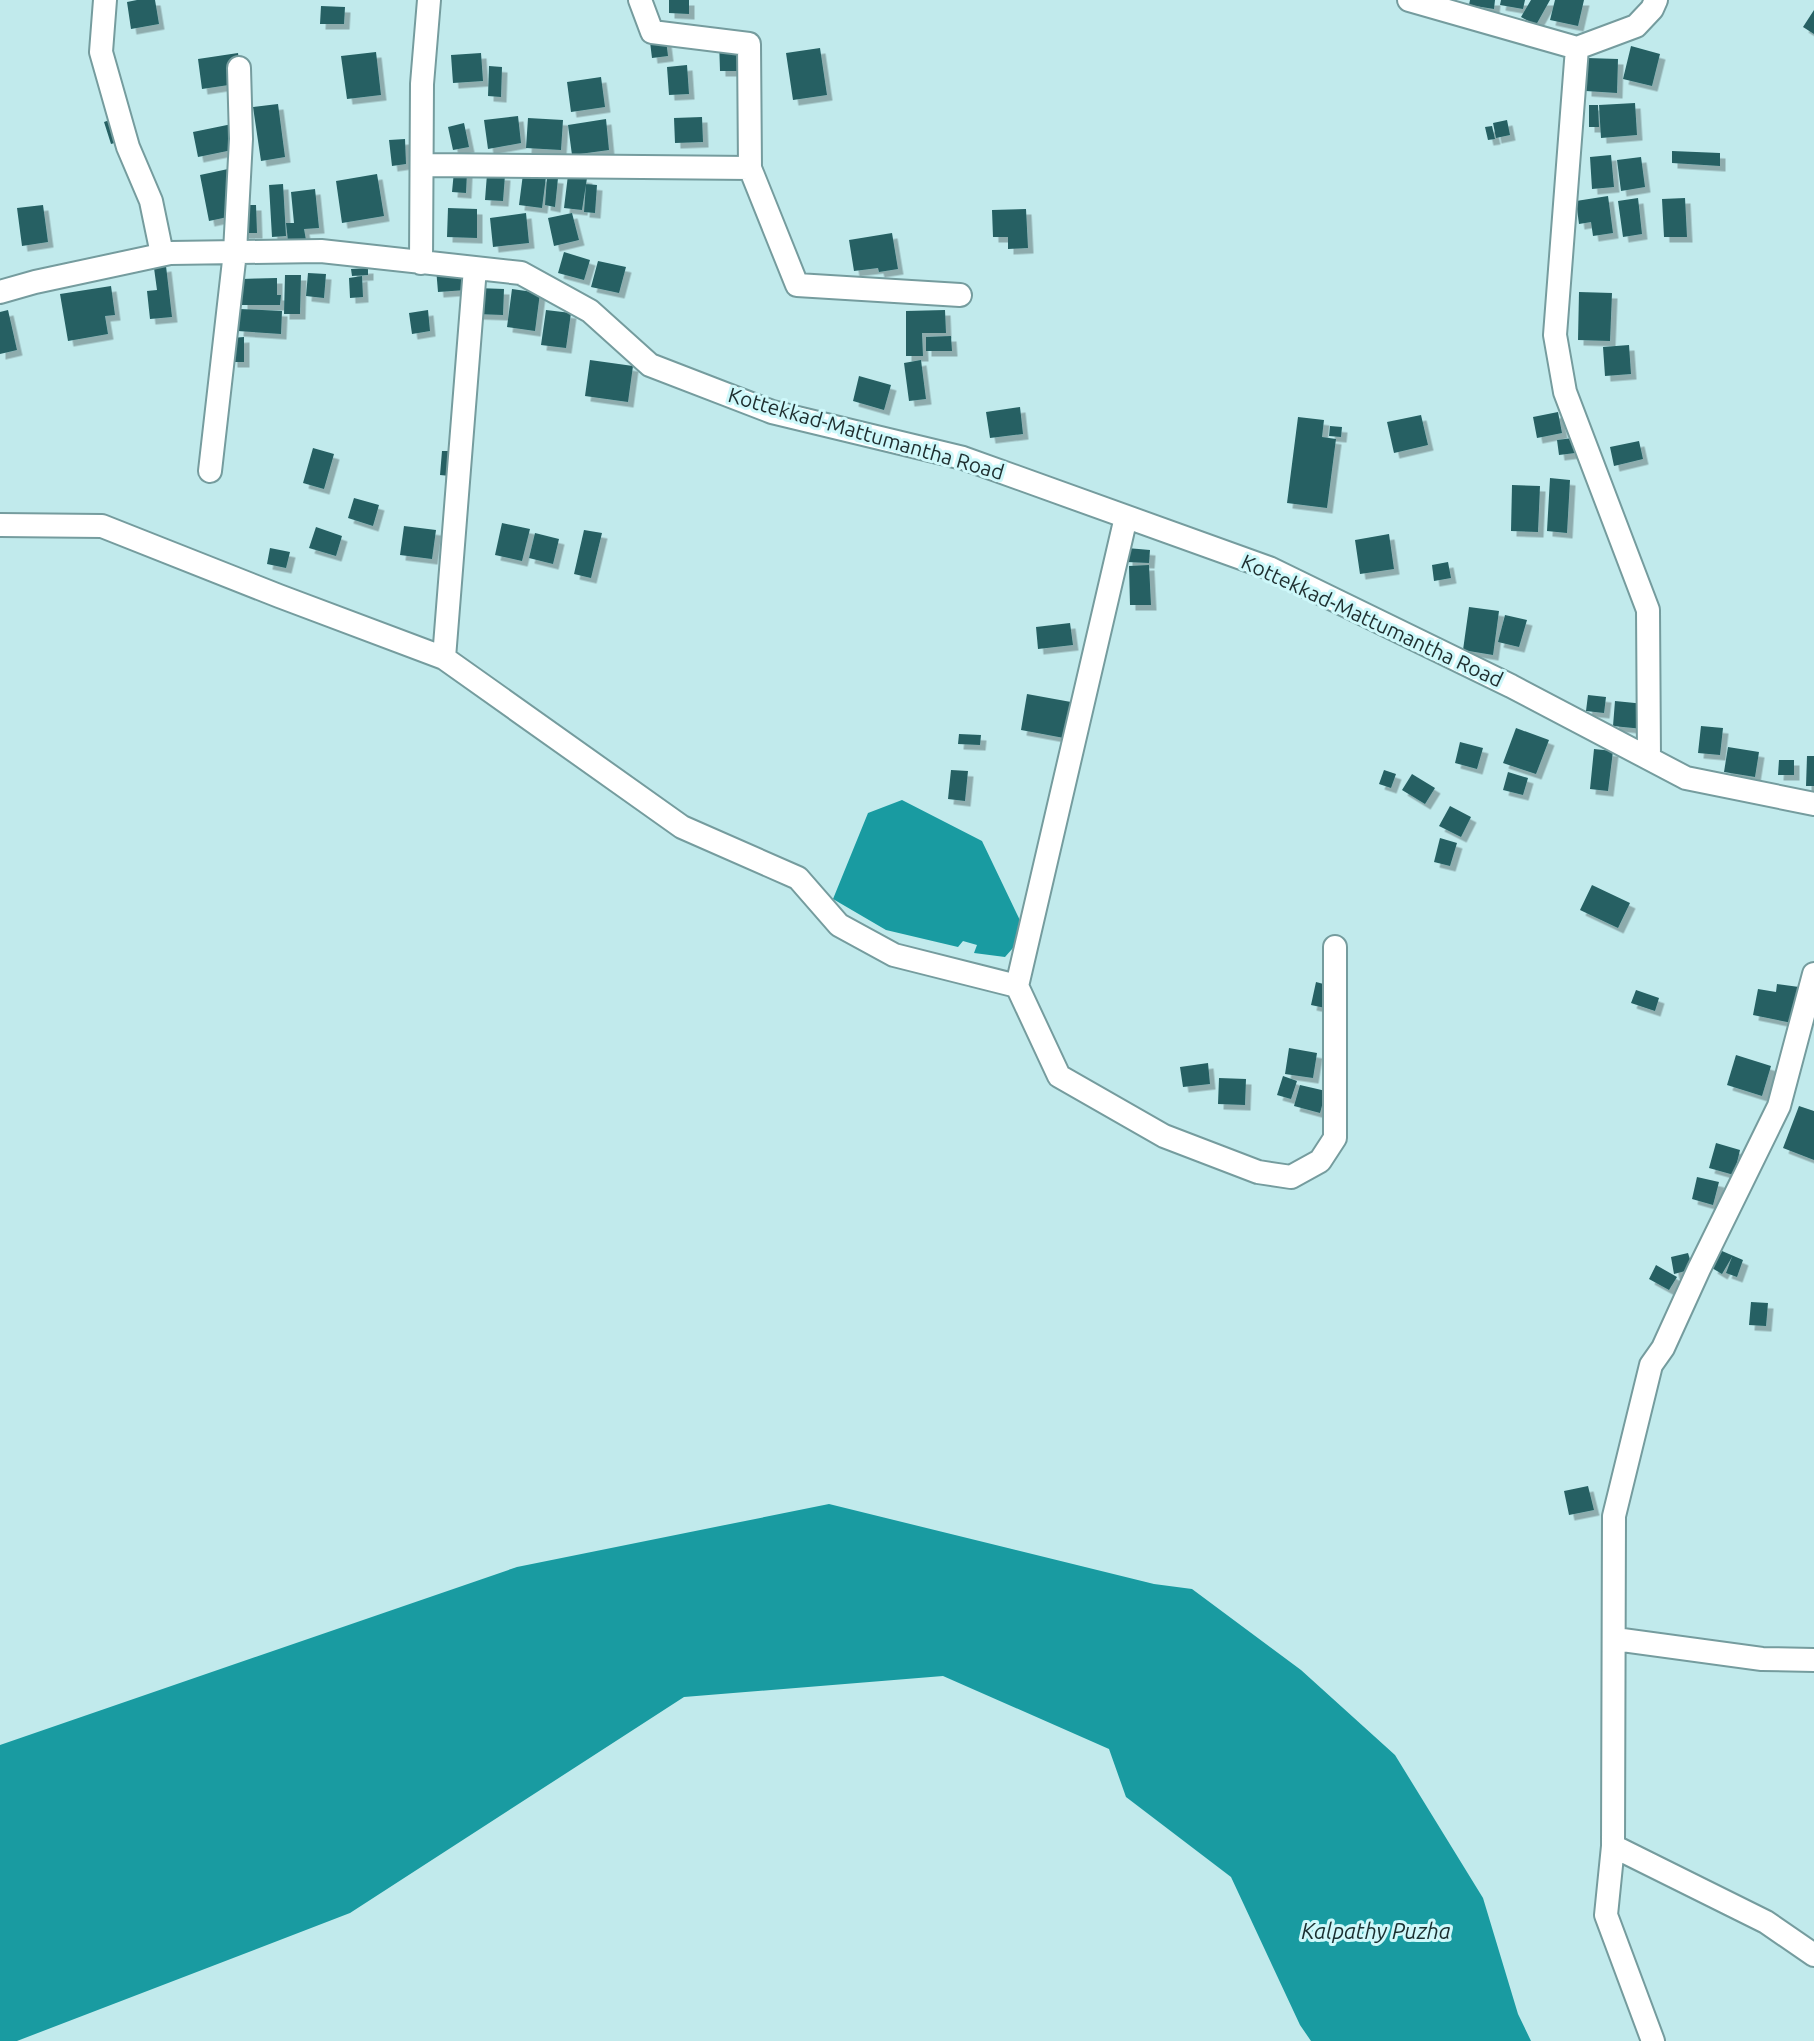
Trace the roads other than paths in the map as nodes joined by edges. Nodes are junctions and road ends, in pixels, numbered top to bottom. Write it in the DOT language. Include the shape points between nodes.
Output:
graph roads {
  1 [pos="105,0"];
  2 [pos="429,0"];
  3 [pos="640,0"];
  4 [pos="1409,0"];
  5 [pos="1656,0"];
  6 [pos="1577,48"];
  7 [pos="239,68"];
  8 [pos="423,165"];
  9 [pos="750,168"];
  10 [pos="235,252"];
  11 [pos="162,254"];
  12 [pos="421,263"];
  13 [pos="475,268"];
  14 [pos="0,291"];
  15 [pos="960,295"];
  16 [pos="210,471"];
  17 [pos="1126,517"];
  18 [pos="0,525"];
  19 [pos="444,658"];
  20 [pos="1649,758"];
  21 [pos="1814,804"];
  22 [pos="1335,948"];
  23 [pos="1814,974"];
  24 [pos="1017,986"];
  25 [pos="1615,1639"];
  26 [pos="1814,1660"];
  27 [pos="1613,1846"];
  28 [pos="1814,1955"];
  29 [pos="1653,2041"];
  1 -- 11 [label="street" via="101,52 128,147 151,201"];
  2 -- 8 [label="street"];
  3 -- 9 [label="street" via="652,32 749,44"];
  4 -- 6 [label="street"];
  5 -- 6 [label="street" via="1636,26"];
  6 -- 20 [label="street" via="1555,334 1565,392 1648,610"];
  7 -- 10 [label="street" via="241,139"];
  8 -- 9 [label="street"];
  8 -- 12 [label="street"];
  9 -- 15 [label="street" via="797,285"];
  10 -- 11 [label="street, Kottekkad-Mattumantha Road"];
  10 -- 12 [label="street, Kottekkad-Mattumantha Road" via="321,251"];
  10 -- 16 [label="street"];
  11 -- 14 [label="street, Kottekkad-Mattumantha Road"];
  12 -- 13 [label="street, Kottekkad-Mattumantha Road"];
  13 -- 17 [label="street, Kottekkad-Mattumantha Road" via="521,273 590,311 650,365 772,412 963,458"];
  13 -- 19 [label="street"];
  17 -- 20 [label="street, Kottekkad-Mattumantha Road" via="1269,568"];
  17 -- 24 [label="street"];
  18 -- 19 [label="street" via="102,526"];
  19 -- 24 [label="street" via="682,827 798,878 839,925 894,955"];
  20 -- 21 [label="street, Kottekkad-Mattumantha Road" via="1686,778"];
  22 -- 24 [label="street" via="1335,1137 1320,1161 1291,1177 1258,1172 1164,1136 1059,1076"];
  23 -- 25 [label="street" via="1779,1106 1663,1348 1650,1365 1614,1516"];
  25 -- 26 [label="street" via="1762,1659"];
  25 -- 27 [label="street"];
  27 -- 28 [label="street" via="1766,1922"];
  27 -- 29 [label="street" via="1606,1915"];
}
